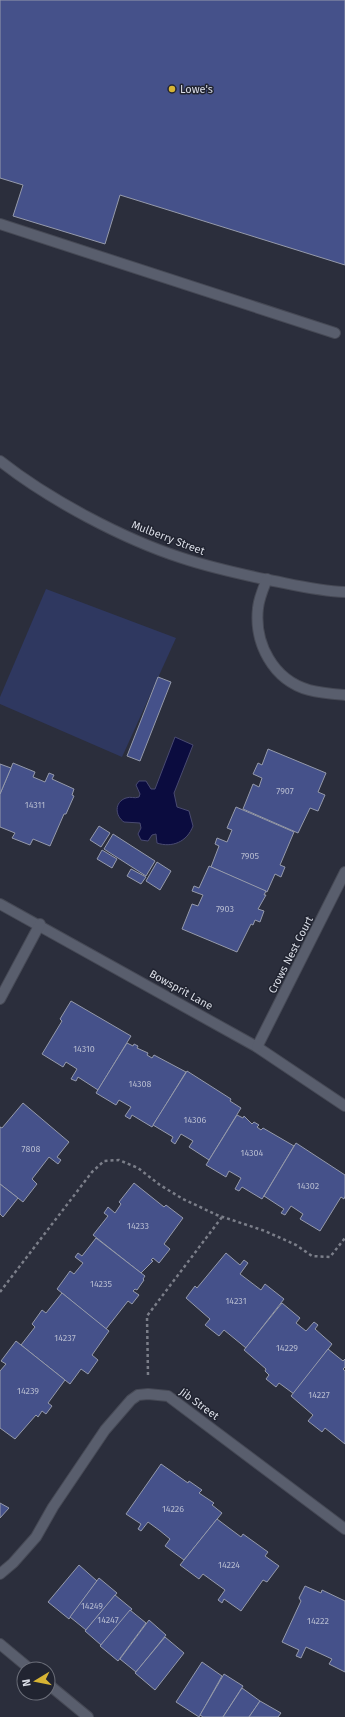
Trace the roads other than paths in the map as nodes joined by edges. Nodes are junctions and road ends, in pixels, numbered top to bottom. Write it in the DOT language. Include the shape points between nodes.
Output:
graph roads {
  1 [pos="0,224"];
  2 [pos="335,333"];
  3 [pos="0,461"];
  4 [pos="266,579"];
  5 [pos="345,592"];
  6 [pos="345,695"];
  7 [pos="345,872"];
  8 [pos="0,904"];
  9 [pos="40,924"];
  10 [pos="0,999"];
  11 [pos="257,1047"];
  12 [pos="345,1106"];
  13 [pos="345,1529"];
  14 [pos="0,1574"];
  15 [pos="0,1644"];
  16 [pos="20,1661"];
  17 [pos="56,1691"];
  18 [pos="88,1717"];
  1 -- 2 [label="street"];
  3 -- 4 [label="street, Mulberry Street" via="40,488 136,539 188,560"];
  4 -- 5 [label="street, Mulberry Street" via="301,587"];
  4 -- 6 [label="street" via="257,618 262,644 271,665 282,676 308,690"];
  7 -- 11 [label="street, Crows Nest Court"];
  8 -- 9 [label="street, Bowsprit Lane"];
  9 -- 10 [label="street"];
  9 -- 11 [label="street, Bowsprit Lane"];
  11 -- 12 [label="street, Bowsprit Lane"];
  13 -- 14 [label="street, Jib Street" via="168,1396 138,1395 105,1430 36,1537"];
  15 -- 16 [label="street"];
  17 -- 18 [label="street"];
}
